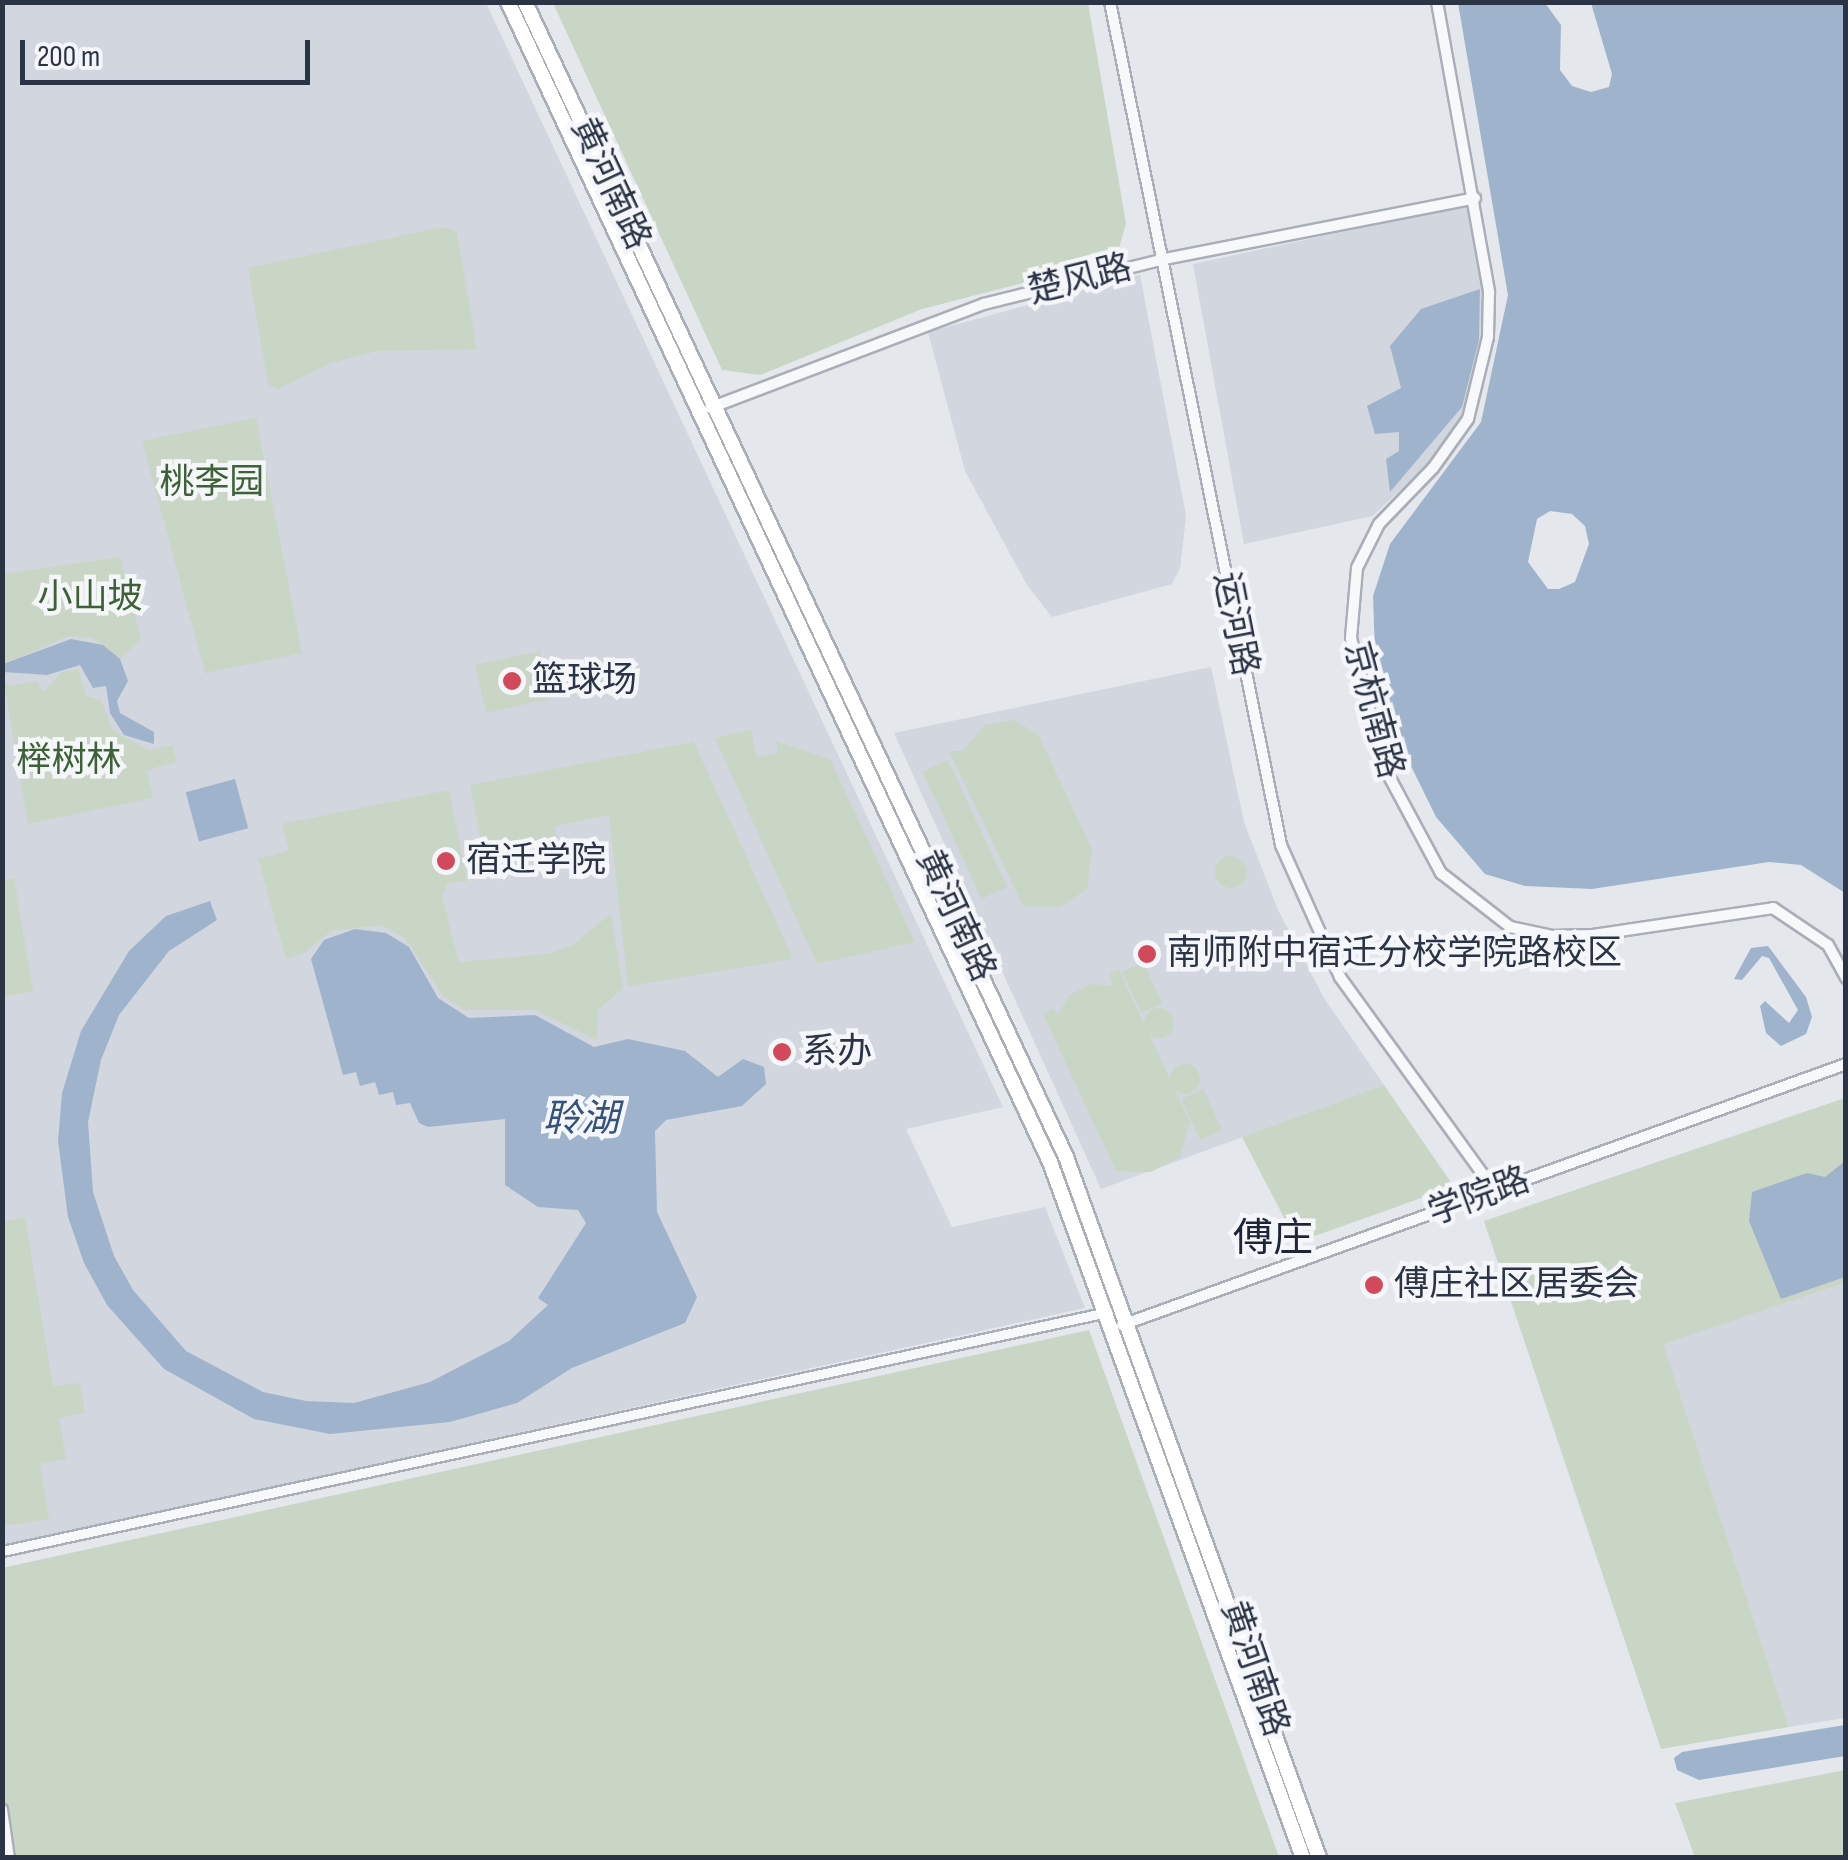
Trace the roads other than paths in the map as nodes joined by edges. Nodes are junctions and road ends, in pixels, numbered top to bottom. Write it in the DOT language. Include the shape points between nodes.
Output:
graph roads {
  1 [pos="508,2"];
  2 [pos="525,2"];
  3 [pos="1110,2"];
  4 [pos="1437,2"];
  5 [pos="1474,198"];
  6 [pos="1160,260"];
  7 [pos="706,410"];
  8 [pos="1846,978"];
  9 [pos="1846,1064"];
  10 [pos="1495,1190"];
  11 [pos="1106,1312"];
  12 [pos="1127,1315"];
  13 [pos="1112,1329"];
  14 [pos="2,1552"];
  15 [pos="2,1809"];
  16 [pos="9,1858"];
  17 [pos="1303,1858"];
  18 [pos="1319,1858"];
  1 -- 7 [label="main road, 黄河南路"];
  2 -- 7 [label="main road, 黄河南路"];
  3 -- 6 [label="street, 运河路"];
  4 -- 5 [label="street, 京杭南路"];
  5 -- 6 [label="street, 楚风路"];
  5 -- 8 [label="street, 京杭南路" via="1489,292 1478,392 1434,468 1379,524 1362,552 1349,614 1373,736 1418,842 1440,873 1510,927 1594,935 1773,908 1796,917 1828,945"];
  6 -- 7 [label="street, 楚风路" via="916,326"];
  6 -- 10 [label="street, 运河路" via="1270,800 1294,882 1349,992"];
  7 -- 11 [label="main road, 黄河南路" via="1050,1162"];
  7 -- 12 [label="main road, 黄河南路" via="973,954 1066,1157"];
  9 -- 10 [label="street, 学院路"];
  10 -- 12 [label="street, 学院路"];
  11 -- 12 [label="street"];
  11 -- 13 [label="main road, 黄河南路"];
  11 -- 14 [label="street"];
  12 -- 13 [label="street, 学院路"];
  12 -- 18 [label="main road, 黄河南路"];
  13 -- 17 [label="main road, 黄河南路"];
  15 -- 16 [label="street"];
}
